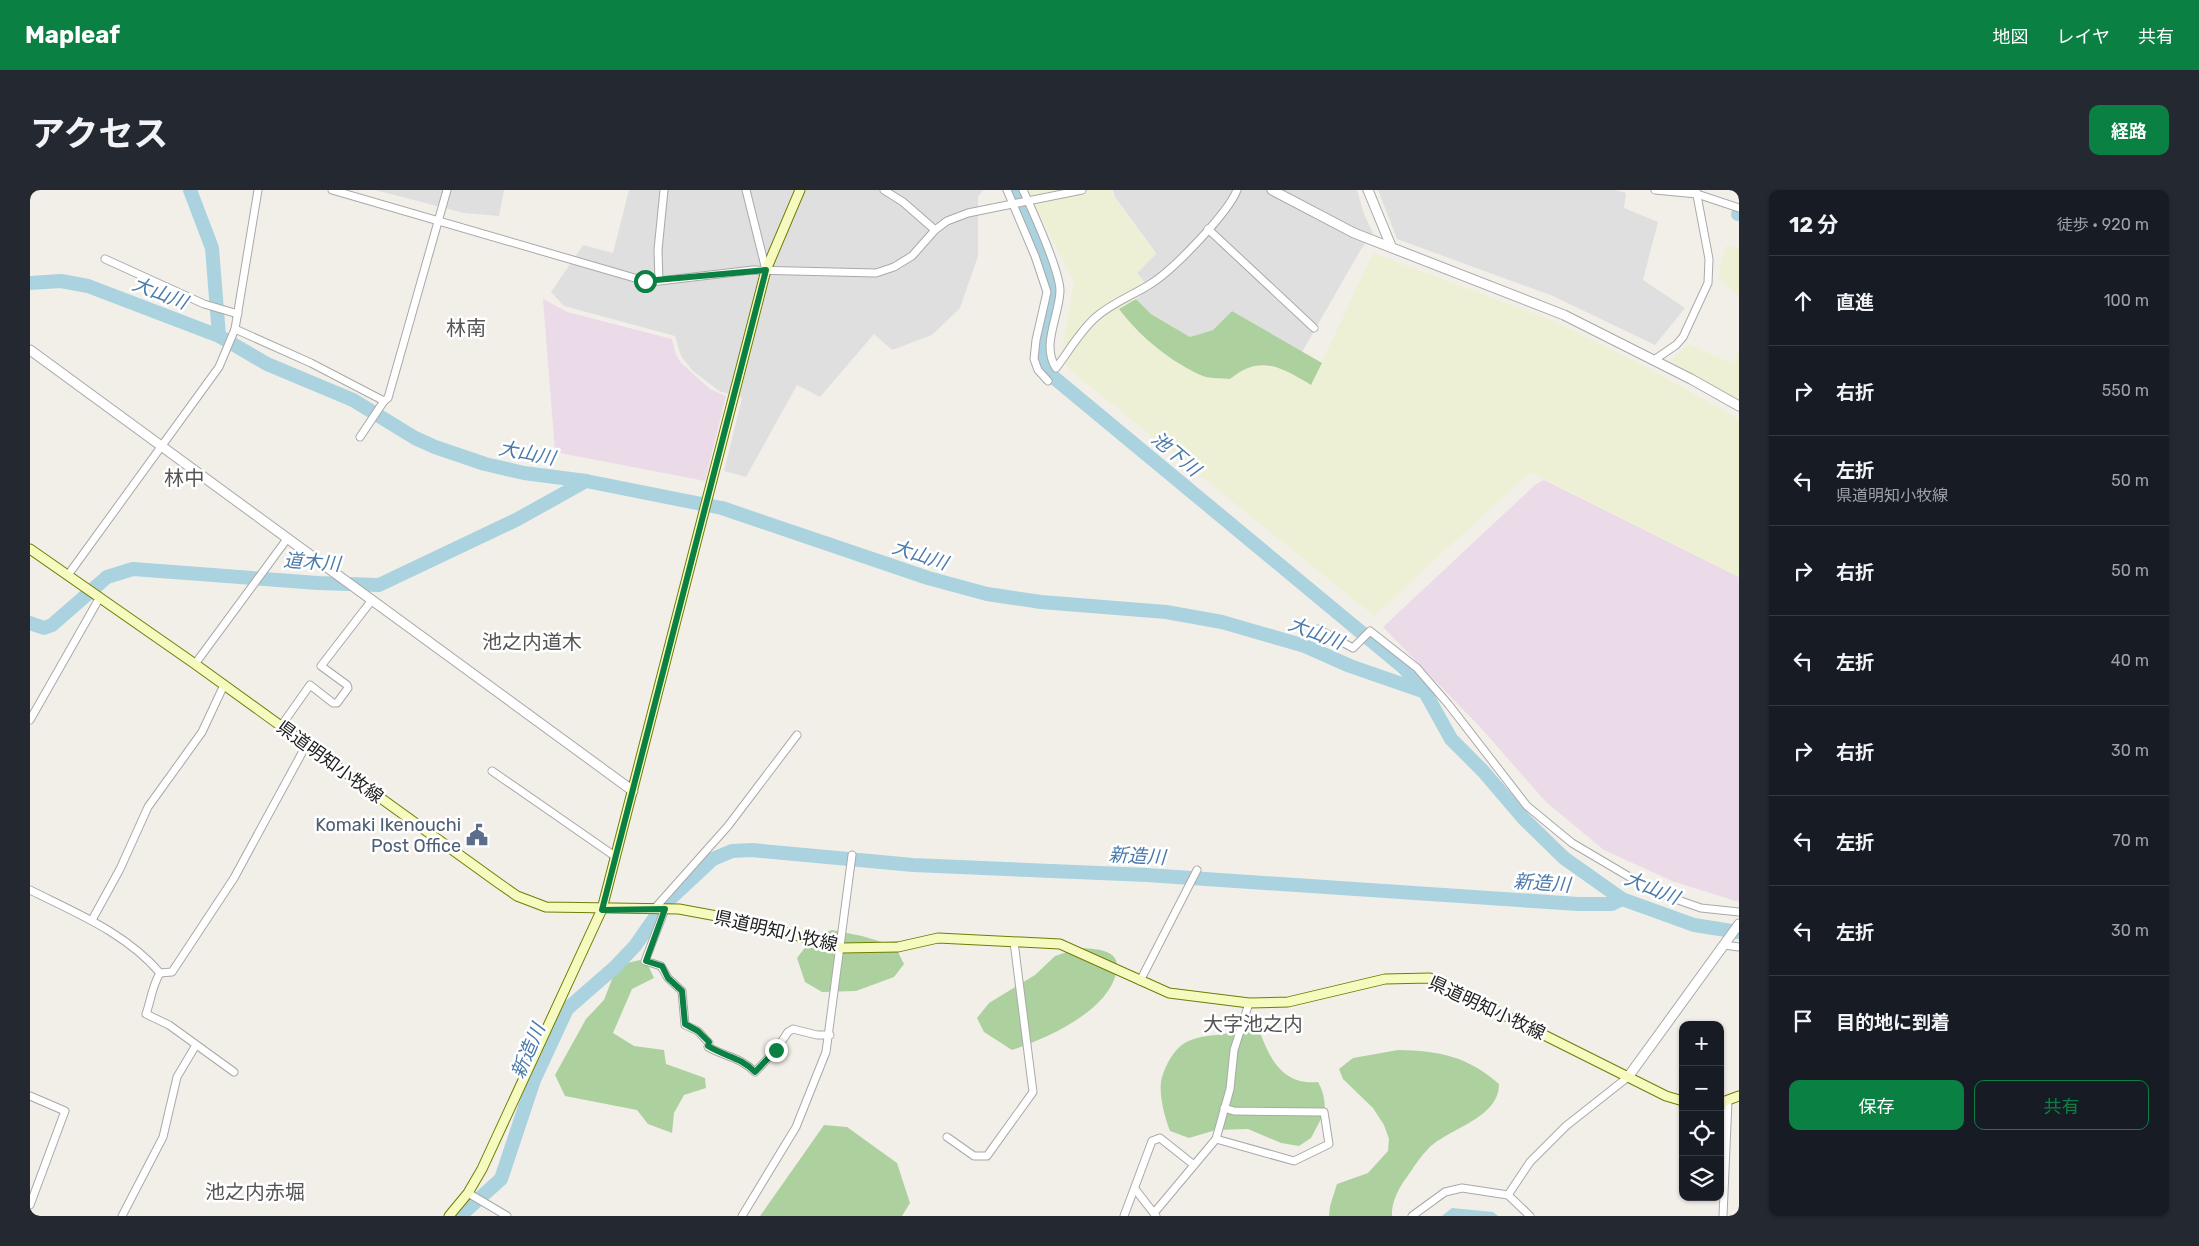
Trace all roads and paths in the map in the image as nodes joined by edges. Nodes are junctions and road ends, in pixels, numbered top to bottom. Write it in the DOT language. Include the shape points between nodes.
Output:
graph roads {
  1 [pos="258,190"];
  2 [pos="332,190"];
  3 [pos="447,190"];
  4 [pos="664,190"];
  5 [pos="746,190"];
  6 [pos="800,190"];
  7 [pos="884,190"];
  8 [pos="1007,190"];
  9 [pos="1023,190"];
  10 [pos="1082,190"];
  11 [pos="1237,190"];
  12 [pos="1272,190"];
  13 [pos="1368,190"];
  14 [pos="1656,190"];
  15 [pos="1696,192"];
  16 [pos="1028,201"];
  17 [pos="1013,205"];
  18 [pos="1739,208"];
  19 [pos="438,221"];
  20 [pos="1208,228"];
  21 [pos="935,230"];
  22 [pos="1391,246"];
  23 [pos="105,259"];
  24 [pos="766,270"];
  25 [pos="659,281"];
  26 [pos="238,314"];
  27 [pos="1314,328"];
  28 [pos="235,329"];
  29 [pos="30,350"];
  30 [pos="1654,360"];
  31 [pos="1048,381"];
  32 [pos="383,403"];
  33 [pos="1739,406"];
  34 [pos="360,437"];
  35 [pos="161,446"];
  36 [pos="287,539"];
  37 [pos="30,549"];
  38 [pos="68,575"];
  39 [pos="93,593"];
  40 [pos="372,600"];
  41 [pos="1318,629"];
  42 [pos="195,664"];
  43 [pos="224,685"];
  44 [pos="30,718"];
  45 [pos="281,726"];
  46 [pos="798,735"];
  47 [pos="304,744"];
  48 [pos="492,771"];
  49 [pos="633,792"];
  50 [pos="852,855"];
  51 [pos="616,856"];
  52 [pos="1197,870"];
  53 [pos="30,890"];
  54 [pos="660,908"];
  55 [pos="602,910"];
  56 [pos="1739,912"];
  57 [pos="92,920"];
  58 [pos="1739,924"];
  59 [pos="1014,942"];
  60 [pos="1724,945"];
  61 [pos="1739,947"];
  62 [pos="841,948"];
  63 [pos="160,974"];
  64 [pos="1140,981"];
  65 [pos="1249,1003"];
  66 [pos="830,1035"];
  67 [pos="196,1045"];
  68 [pos="234,1072"];
  69 [pos="1628,1077"];
  70 [pos="30,1096"];
  71 [pos="1739,1096"];
  72 [pos="1679,1101"];
  73 [pos="1724,1102"];
  74 [pos="1224,1108"];
  75 [pos="1724,1111"];
  76 [pos="947,1137"];
  77 [pos="1216,1139"];
  78 [pos="1194,1165"];
  79 [pos="1135,1189"];
  80 [pos="469,1193"];
  81 [pos="1508,1195"];
  82 [pos="30,1205"];
  83 [pos="1155,1215"];
  84 [pos="122,1216"];
  85 [pos="449,1216"];
  86 [pos="507,1216"];
  87 [pos="742,1216"];
  88 [pos="1124,1216"];
  89 [pos="1412,1216"];
  90 [pos="1530,1216"];
  91 [pos="1722,1216"];
  1 -- 26 [label="street"];
  2 -- 19 [label="street"];
  3 -- 19 [label="street"];
  4 -- 25 [label="street" via="658,250"];
  5 -- 24 [label="street"];
  6 -- 24 [label="main road"];
  7 -- 21 [label="street"];
  8 -- 17 [label="street"];
  9 -- 16 [label="street"];
  10 -- 16 [label="street"];
  11 -- 20 [label="street" via="1233,200"];
  12 -- 22 [label="street" via="1354,233"];
  13 -- 22 [label="street"];
  14 -- 15 [label="street"];
  15 -- 18 [label="street"];
  15 -- 30 [label="street" via="1709,259 1708,283 1683,337"];
  16 -- 17 [label="street"];
  16 -- 20 [label="street" via="1060,290 1049,348 1056,368 1097,316 1153,283"];
  17 -- 21 [label="street" via="968,213"];
  17 -- 31 [label="street" via="1046,287 1034,359 1038,370"];
  19 -- 25 [label="street" via="645,281"];
  19 -- 32 [label="street" via="388,398"];
  20 -- 27 [label="street"];
  21 -- 24 [label="street" via="912,256 876,273"];
  22 -- 30 [label="street" via="1564,315"];
  23 -- 26 [label="street" via="212,306"];
  24 -- 25 [label="street"];
  24 -- 49 [label="main road"];
  26 -- 28 [label="street"];
  28 -- 32 [label="street" via="328,371"];
  28 -- 35 [label="street" via="215,372"];
  29 -- 35 [label="street"];
  30 -- 33 [label="street"];
  32 -- 34 [label="street"];
  35 -- 36 [label="street"];
  35 -- 38 [label="street"];
  36 -- 40 [label="street"];
  36 -- 42 [label="street"];
  37 -- 38 [label="main road, 県道明知小牧線"];
  38 -- 39 [label="main road, 県道明知小牧線"];
  39 -- 42 [label="main road, 県道明知小牧線"];
  39 -- 44 [label="street"];
  40 -- 45 [label="street" via="321,666 348,688 334,703 310,685"];
  40 -- 49 [label="street"];
  41 -- 56 [label="street" via="1353,648 1370,631 1417,668 1527,806 1572,844 1655,892 1701,908"];
  42 -- 43 [label="main road, 県道明知小牧線"];
  43 -- 45 [label="main road, 県道明知小牧線"];
  43 -- 57 [label="street" via="202,732 148,807"];
  45 -- 47 [label="main road, 県道明知小牧線"];
  46 -- 54 [label="street"];
  47 -- 55 [label="main road, 県道明知小牧線" via="517,896 546,908"];
  47 -- 63 [label="street" via="218,904 172,972"];
  48 -- 51 [label="street"];
  49 -- 51 [label="main road"];
  50 -- 62 [label="street"];
  51 -- 55 [label="main road"];
  52 -- 64 [label="street"];
  53 -- 57 [label="street"];
  54 -- 55 [label="main road, 県道明知小牧線"];
  54 -- 62 [label="main road, 県道明知小牧線" via="749,922"];
  54 -- 66 [label="street" via="646,961 662,966 668,978 682,991 685,1024 706,1037 708,1046 720,1054 738,1058 755,1072 793,1029"];
  55 -- 80 [label="main road"];
  57 -- 63 [label="street" via="120,938"];
  58 -- 60 [label="street"];
  59 -- 62 [label="main road, 県道明知小牧線" via="938,938 898,947"];
  59 -- 64 [label="main road, 県道明知小牧線" via="1060,944"];
  59 -- 76 [label="street" via="1033,1092 987,1156 974,1156"];
  60 -- 61 [label="street"];
  60 -- 69 [label="street"];
  62 -- 66 [label="street" via="834,979"];
  63 -- 67 [label="street" via="153,985 146,1014 169,1025"];
  64 -- 65 [label="main road, 県道明知小牧線" via="1169,993"];
  65 -- 69 [label="main road, 県道明知小牧線" via="1288,1002 1385,978 1430,978"];
  65 -- 74 [label="street" via="1234,1050 1233,1071"];
  66 -- 87 [label="street" via="796,1127"];
  67 -- 68 [label="street"];
  67 -- 84 [label="street" via="177,1077 163,1137"];
  69 -- 72 [label="main road, 県道明知小牧線"];
  69 -- 81 [label="street" via="1566,1126 1530,1162"];
  70 -- 82 [label="street" via="65,1110"];
  71 -- 73 [label="main road"];
  74 -- 77 [label="street"];
  74 -- 77 [label="street" via="1234,1112 1324,1112 1329,1144 1294,1161"];
  75 -- 91 [label="street"];
  77 -- 78 [label="street"];
  78 -- 79 [label="street" via="1160,1138 1152,1141"];
  78 -- 83 [label="street"];
  79 -- 83 [label="street"];
  79 -- 88 [label="street"];
  80 -- 85 [label="main road"];
  80 -- 86 [label="street"];
  81 -- 89 [label="street" via="1462,1188 1445,1192"];
  81 -- 90 [label="street"];
}
